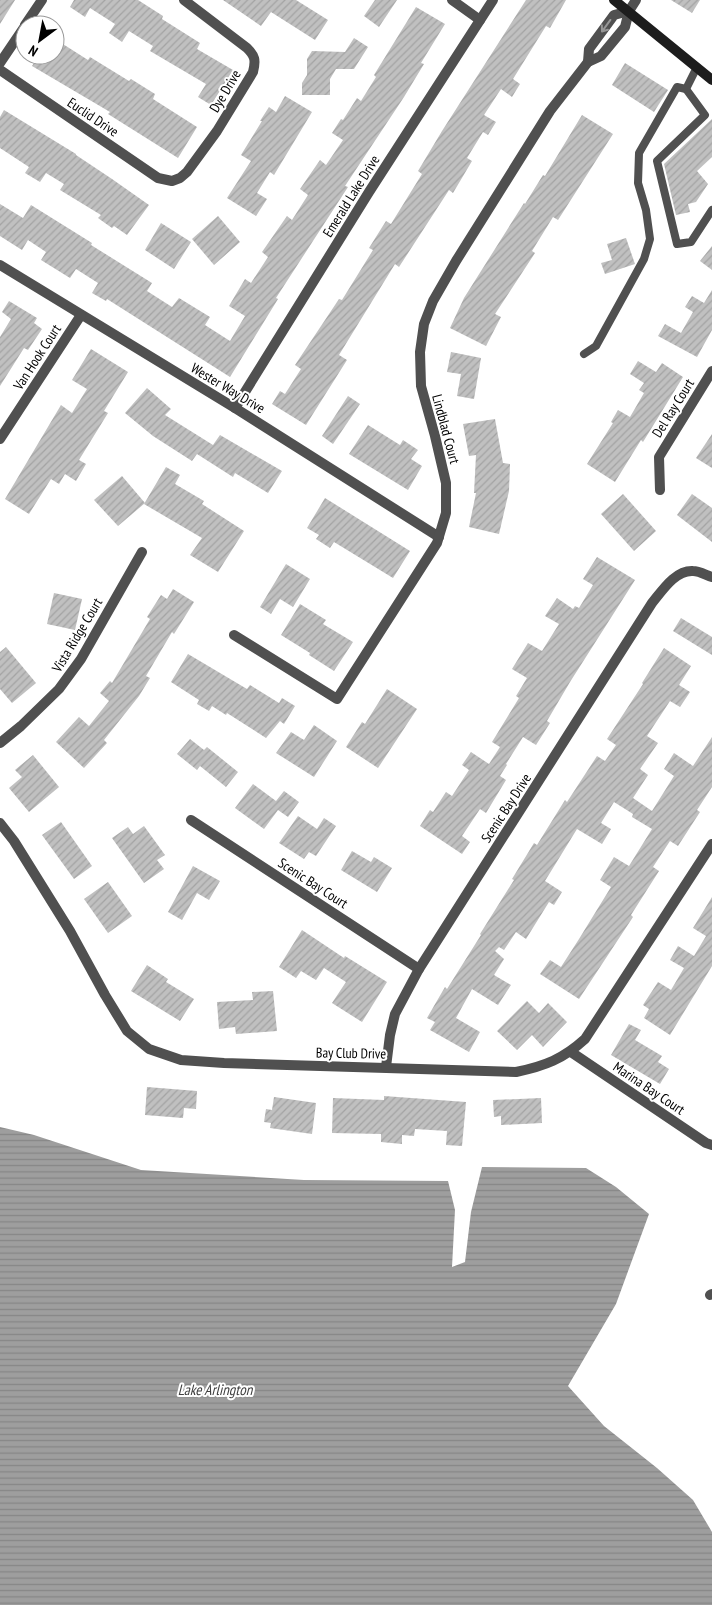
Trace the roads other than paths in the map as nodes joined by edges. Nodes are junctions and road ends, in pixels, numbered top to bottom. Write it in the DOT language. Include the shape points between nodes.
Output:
graph roads {
  1 [pos="42,0"];
  2 [pos="184,0"];
  3 [pos="452,0"];
  4 [pos="493,0"];
  5 [pos="614,0"];
  6 [pos="636,0"];
  7 [pos="629,11"];
  8 [pos="32,15"];
  9 [pos="480,20"];
  10 [pos="15,40"];
  11 [pos="588,62"];
  12 [pos="0,63"];
  13 [pos="697,67"];
  14 [pos="0,70"];
  15 [pos="712,80"];
  16 [pos="686,89"];
  17 [pos="172,181"];
  18 [pos="712,210"];
  19 [pos="0,265"];
  20 [pos="81,315"];
  21 [pos="584,354"];
  22 [pos="712,371"];
  23 [pos="235,408"];
  24 [pos="0,439"];
  25 [pos="660,490"];
  26 [pos="439,537"];
  27 [pos="142,552"];
  28 [pos="712,577"];
  29 [pos="234,636"];
  30 [pos="0,743"];
  31 [pos="191,820"];
  32 [pos="0,823"];
  33 [pos="712,844"];
  34 [pos="419,969"];
  35 [pos="571,1052"];
  36 [pos="386,1067"];
  37 [pos="712,1145"];
  1 -- 8 [label="street"];
  2 -- 17 [label="street, Dye Drive" via="247,48 256,63 217,131 187,172"];
  3 -- 9 [label="street"];
  4 -- 9 [label="street, Emerald Lake Drive"];
  5 -- 7 [label="main road"];
  6 -- 7 [label="street, Lindblad Court"];
  7 -- 11 [label="street, Lindblad Court" via="627,25 620,34 601,56"];
  7 -- 11 [label="street, Lindblad Court, one-way" via="614,15 589,49"];
  7 -- 13 [label="main road"];
  9 -- 23 [label="street, Emerald Lake Drive"];
  10 -- 12 [label="street"];
  11 -- 26 [label="street, Lindblad Court" via="529,144 456,261 424,324 420,352 421,386 446,483 446,513"];
  13 -- 15 [label="main road"];
  13 -- 16 [label="lane"];
  14 -- 17 [label="street, Euclid Drive" via="158,178"];
  16 -- 18 [label="lane" via="705,115 658,161 677,244 691,242"];
  16 -- 21 [label="lane" via="677,87 639,153 638,183 650,239 644,259 596,346"];
  19 -- 20 [label="street, Wester Way Drive"];
  20 -- 23 [label="street, Wester Way Drive"];
  20 -- 24 [label="street, Van Hook Court"];
  22 -- 25 [label="street, Del Ray Court" via="659,457"];
  23 -- 26 [label="street, Wester Way Drive"];
  26 -- 29 [label="street, Lindblad Court" via="337,699"];
  27 -- 30 [label="street, Vista Ridge Court" via="81,659 60,689"];
  28 -- 34 [label="street, Scenic Bay Drive" via="686,572 671,580 652,603"];
  31 -- 34 [label="street, Scenic Bay Court"];
  32 -- 36 [label="street, Bay Club Drive" via="65,923 127,1031 149,1049 180,1060"];
  33 -- 35 [label="street, Bay Club Drive" via="585,1039"];
  34 -- 36 [label="street, Scenic Bay Drive" via="395,1014"];
  35 -- 36 [label="street, Bay Club Drive" via="539,1068 516,1072"];
  35 -- 37 [label="street, Marina Bay Court"];
}
